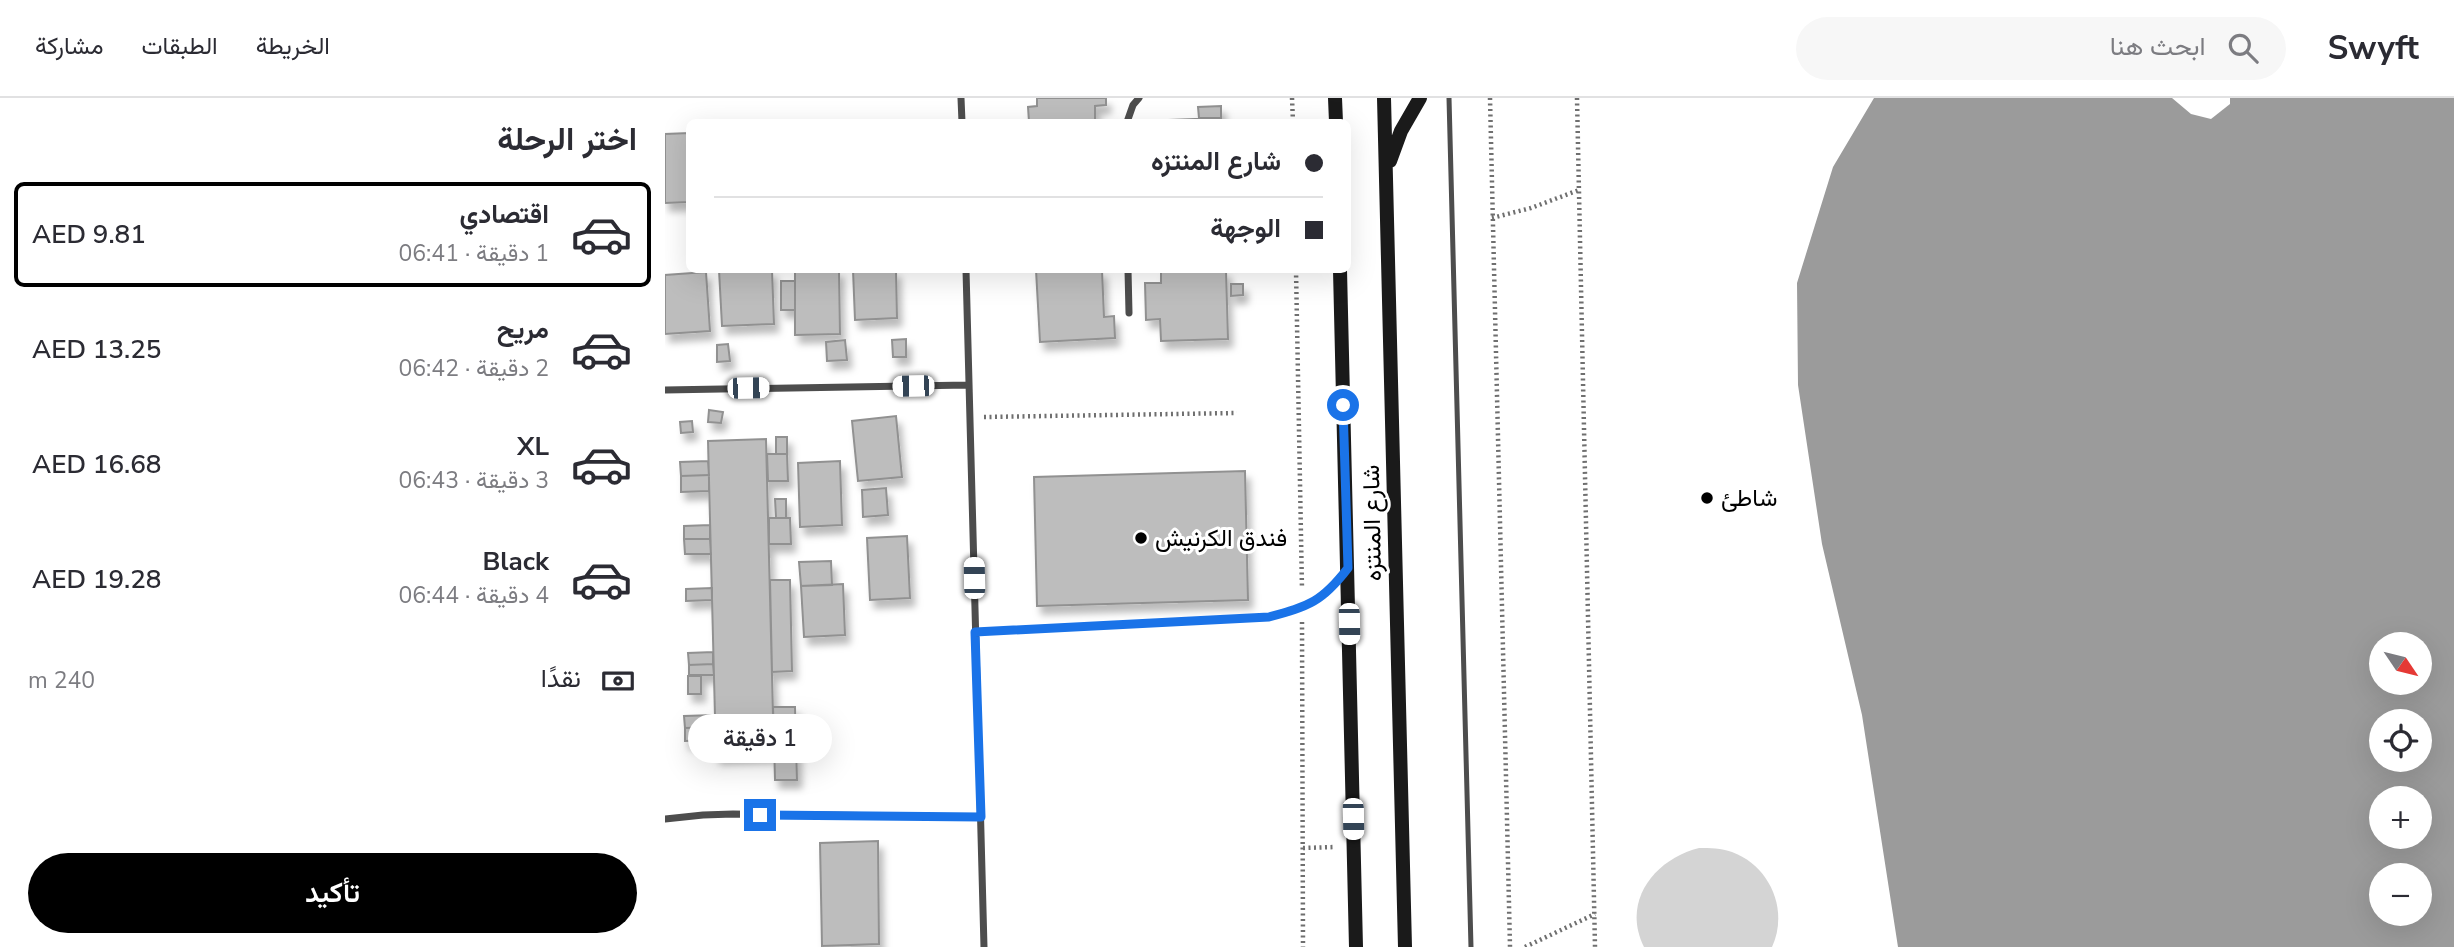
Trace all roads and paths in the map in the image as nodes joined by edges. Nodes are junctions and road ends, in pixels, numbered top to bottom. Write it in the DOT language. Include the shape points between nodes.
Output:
graph roads {
  1 [pos="961,98"];
  2 [pos="1139,98"];
  3 [pos="1292,98"];
  4 [pos="1335,98"];
  5 [pos="1384,98"];
  6 [pos="1420,98"];
  7 [pos="1449,98"];
  8 [pos="1490,98"];
  9 [pos="1577,98"];
  10 [pos="962,119"];
  11 [pos="1128,119"];
  12 [pos="1293,119"];
  13 [pos="1336,119"];
  14 [pos="1386,172"];
  15 [pos="1579,190"];
  16 [pos="1492,218"];
  17 [pos="965,273"];
  18 [pos="1128,273"];
  19 [pos="1340,273"];
  20 [pos="1129,313"];
  21 [pos="968,385"];
  22 [pos="665,390"];
  23 [pos="1237,413"];
  24 [pos="969,417"];
  25 [pos="1348,568"];
  26 [pos="975,632"];
  27 [pos="981,817"];
  28 [pos="665,819"];
  29 [pos="1353,847"];
  30 [pos="1303,848"];
  31 [pos="1595,914"];
  32 [pos="984,947"];
  33 [pos="1356,947"];
  34 [pos="1405,947"];
  35 [pos="1471,947"];
  36 [pos="1510,947"];
  37 [pos="1525,947"];
  38 [pos="1595,947"];
  1 -- 10 [label="street"];
  2 -- 11 [label="street"];
  3 -- 12 [label="path"];
  4 -- 13 [label="main road"];
  5 -- 14 [label="main road, شارع المنتزه"];
  6 -- 14 [label="main road"];
  7 -- 35 [label="lane"];
  8 -- 16 [label="path"];
  9 -- 15 [label="path"];
  14 -- 34 [label="main road, شارع المنتزه"];
  15 -- 16 [label="path"];
  15 -- 31 [label="path"];
  16 -- 36 [label="path"];
  17 -- 21 [label="street"];
  18 -- 20 [label="street"];
  19 -- 25 [label="main road, شارع المنتزه"];
  21 -- 22 [label="street"];
  21 -- 24 [label="street"];
  23 -- 24 [label="path"];
  24 -- 26 [label="street"];
  25 -- 26 [label="street" via="1315,602 1269,617"];
  25 -- 29 [label="main road, شارع المنتزه"];
  26 -- 27 [label="street"];
  27 -- 28 [label="street" via="733,814"];
  27 -- 32 [label="street"];
  29 -- 30 [label="path"];
  29 -- 33 [label="main road, شارع المنتزه"];
  31 -- 37 [label="path"];
  31 -- 38 [label="path"];
}
